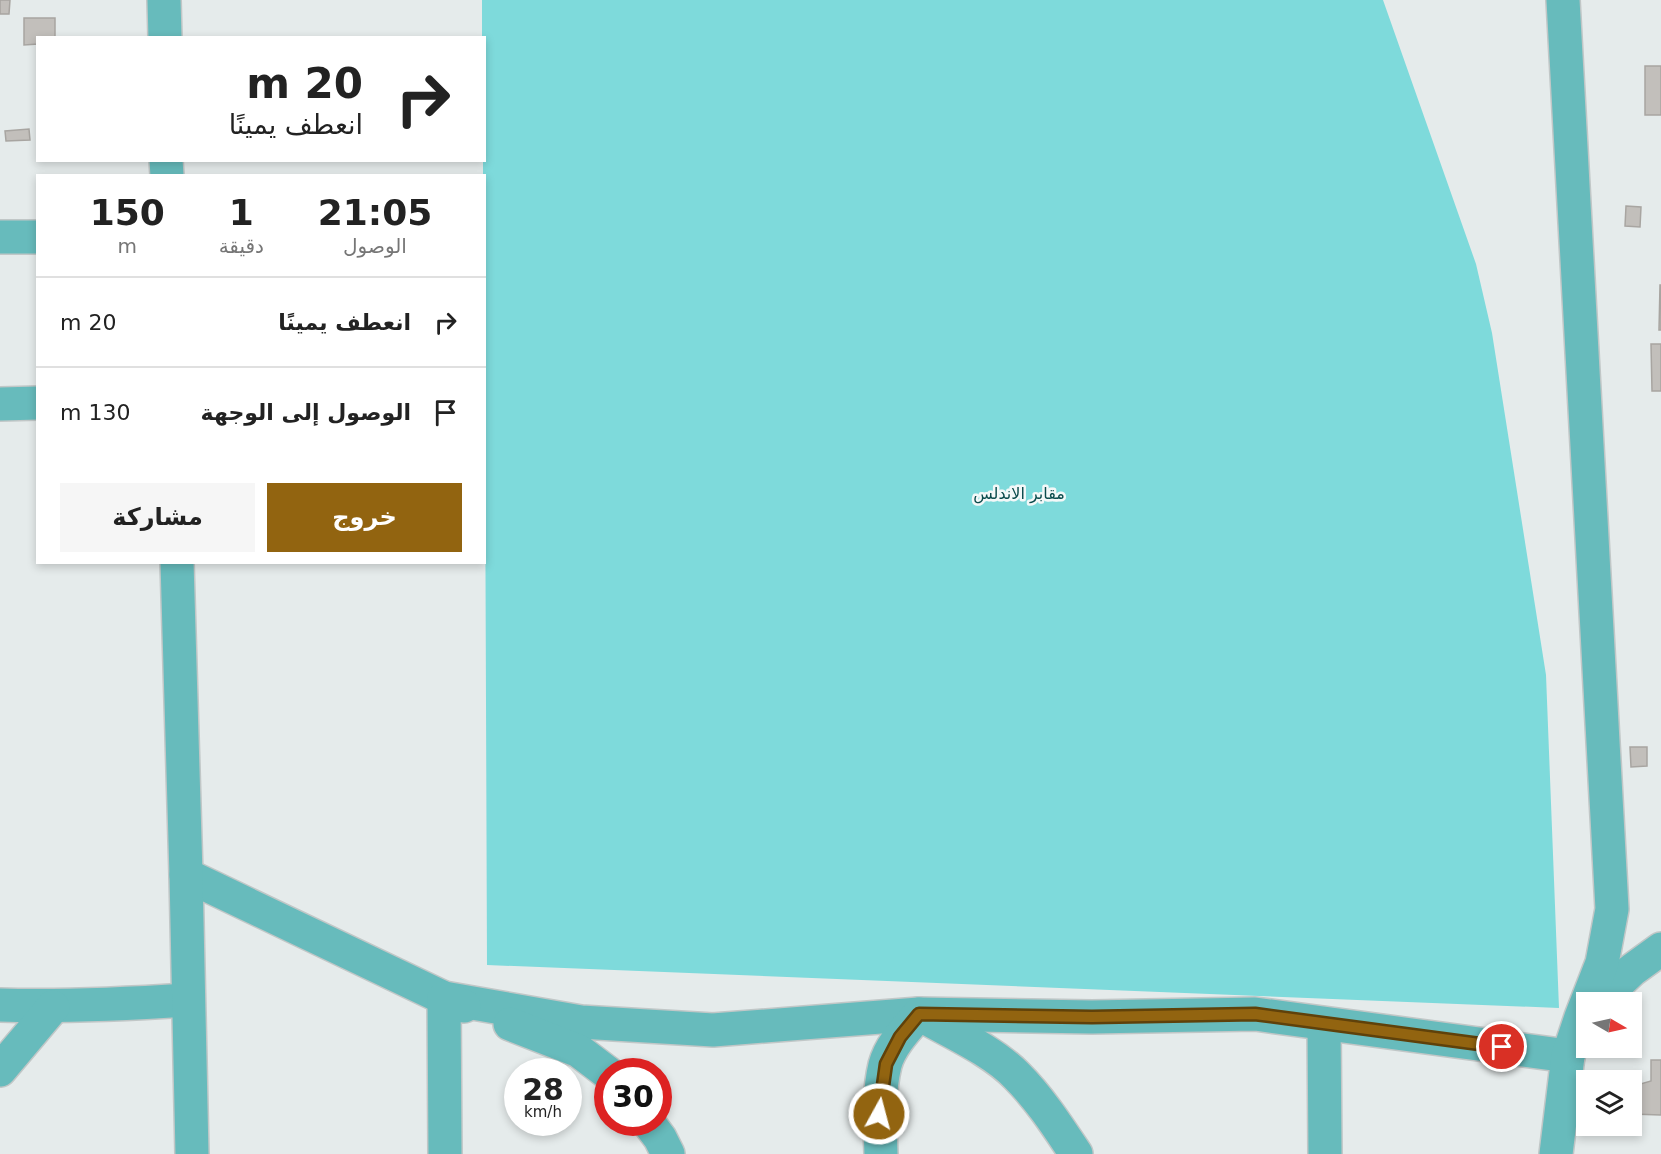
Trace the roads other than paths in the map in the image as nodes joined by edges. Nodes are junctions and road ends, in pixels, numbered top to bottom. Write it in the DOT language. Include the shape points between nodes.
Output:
graph roads {
  1 [pos="164,0"];
  2 [pos="1563,0"];
  3 [pos="165,36"];
  4 [pos="0,237"];
  5 [pos="36,237"];
  6 [pos="36,403"];
  7 [pos="0,404"];
  8 [pos="177,564"];
  9 [pos="186,875"];
  10 [pos="1661,949"];
  11 [pos="1593,992"];
  12 [pos="1608,992"];
  13 [pos="444,998"];
  14 [pos="188,1000"];
  15 [pos="0,1005"];
  16 [pos="53,1007"];
  17 [pos="919,1014"];
  18 [pos="1324,1024"];
  19 [pos="1576,1038"];
  20 [pos="1568,1056"];
  21 [pos="594,1062"];
  22 [pos="0,1070"];
  23 [pos="658,1136"];
  24 [pos="192,1154"];
  25 [pos="445,1154"];
  26 [pos="668,1154"];
  27 [pos="880,1154"];
  28 [pos="1076,1154"];
  29 [pos="1325,1154"];
  30 [pos="1556,1154"];
  1 -- 3 [label="street"];
  2 -- 11 [label="street" via="1612,909"];
  4 -- 5 [label="street"];
  6 -- 7 [label="street"];
  8 -- 9 [label="street"];
  9 -- 13 [label="street"];
  9 -- 14 [label="street"];
  10 -- 12 [label="street"];
  13 -- 17 [label="street" via="581,1022 713,1030"];
  13 -- 21 [label="street" via="579,1051"];
  13 -- 25 [label="street"];
  14 -- 16 [label="street"];
  14 -- 24 [label="street"];
  15 -- 16 [label="street"];
  16 -- 22 [label="street"];
  17 -- 18 [label="street" via="1255,1014"];
  17 -- 27 [label="street" via="900,1037 886,1064 879,1114"];
  17 -- 28 [label="street" via="982,1050 1016,1075"];
  18 -- 20 [label="street"];
  18 -- 29 [label="street"];
  19 -- 20 [label="street"];
  20 -- 30 [label="street"];
  23 -- 26 [label="street"];
}
